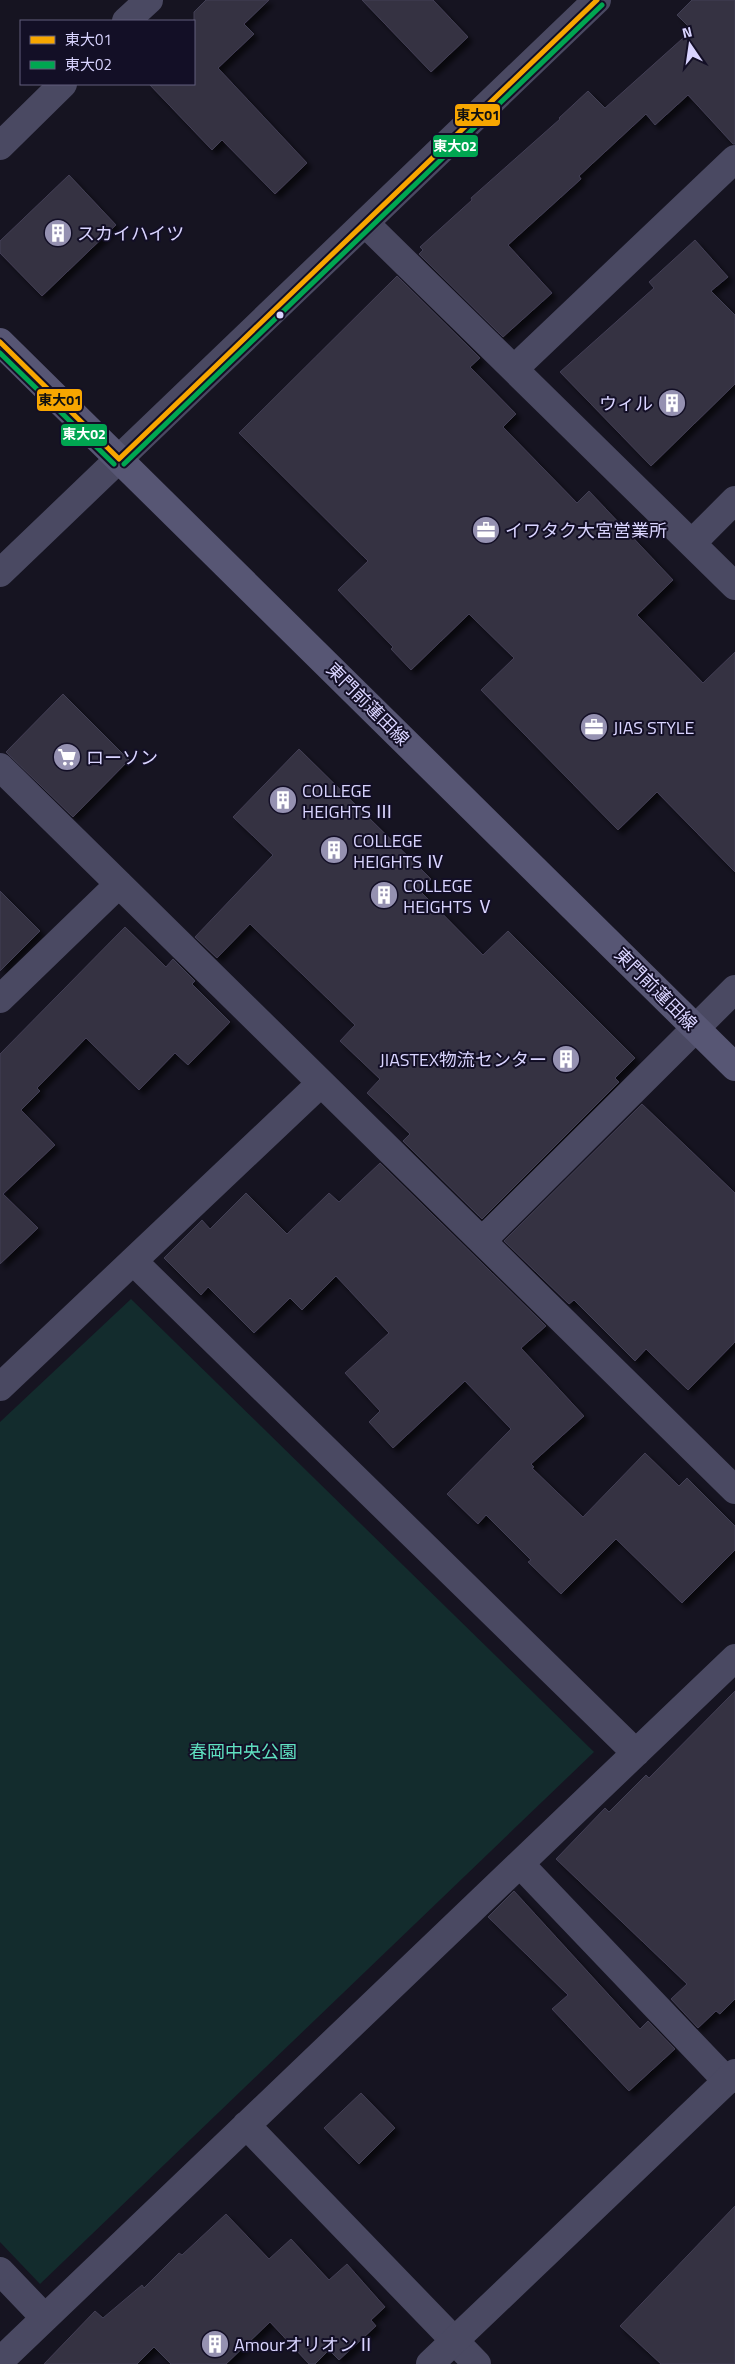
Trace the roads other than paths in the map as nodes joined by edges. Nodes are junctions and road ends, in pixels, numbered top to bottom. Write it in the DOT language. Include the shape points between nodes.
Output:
graph roads {
  1 [pos="597,0"];
  2 [pos="62,85"];
  3 [pos="0,146"];
  4 [pos="735,160"];
  5 [pos="365,223"];
  6 [pos="0,342"];
  7 [pos="514,369"];
  8 [pos="119,459"];
  9 [pos="735,500"];
  10 [pos="692,543"];
  11 [pos="0,573"];
  12 [pos="735,586"];
  13 [pos="0,767"];
  14 [pos="119,884"];
  15 [pos="735,988"];
  16 [pos="0,1000"];
  17 [pos="696,1028"];
  18 [pos="735,1067"];
  19 [pos="321,1083"];
  20 [pos="482,1241"];
  21 [pos="133,1261"];
  22 [pos="0,1387"];
  23 [pos="735,1490"];
  24 [pos="735,1658"];
  25 [pos="636,1753"];
  26 [pos="520,1864"];
  27 [pos="731,2077"];
  28 [pos="246,2125"];
  29 [pos="0,2271"];
  30 [pos="45,2318"];
  31 [pos="454,2341"];
  32 [pos="0,2360"];
  33 [pos="430,2364"];
  34 [pos="477,2364"];
  1 -- 5 [label="street"];
  2 -- 3 [label="street"];
  4 -- 7 [label="street"];
  5 -- 7 [label="street"];
  5 -- 8 [label="street"];
  6 -- 8 [label="main road, 東門前蓮田線"];
  7 -- 10 [label="street"];
  8 -- 11 [label="street"];
  8 -- 17 [label="main road, 東門前蓮田線"];
  9 -- 10 [label="street"];
  10 -- 12 [label="street"];
  13 -- 14 [label="street"];
  14 -- 16 [label="street"];
  14 -- 19 [label="street"];
  15 -- 17 [label="street"];
  17 -- 18 [label="main road, 東門前蓮田線"];
  17 -- 20 [label="street"];
  19 -- 20 [label="street"];
  19 -- 21 [label="street"];
  20 -- 23 [label="street"];
  21 -- 22 [label="street"];
  21 -- 25 [label="street"];
  24 -- 25 [label="street"];
  25 -- 26 [label="street"];
  26 -- 27 [label="street"];
  26 -- 28 [label="street"];
  27 -- 31 [label="street"];
  28 -- 30 [label="street"];
  28 -- 31 [label="street"];
  29 -- 30 [label="street"];
  30 -- 32 [label="street"];
  31 -- 33 [label="street"];
  31 -- 34 [label="street"];
}
